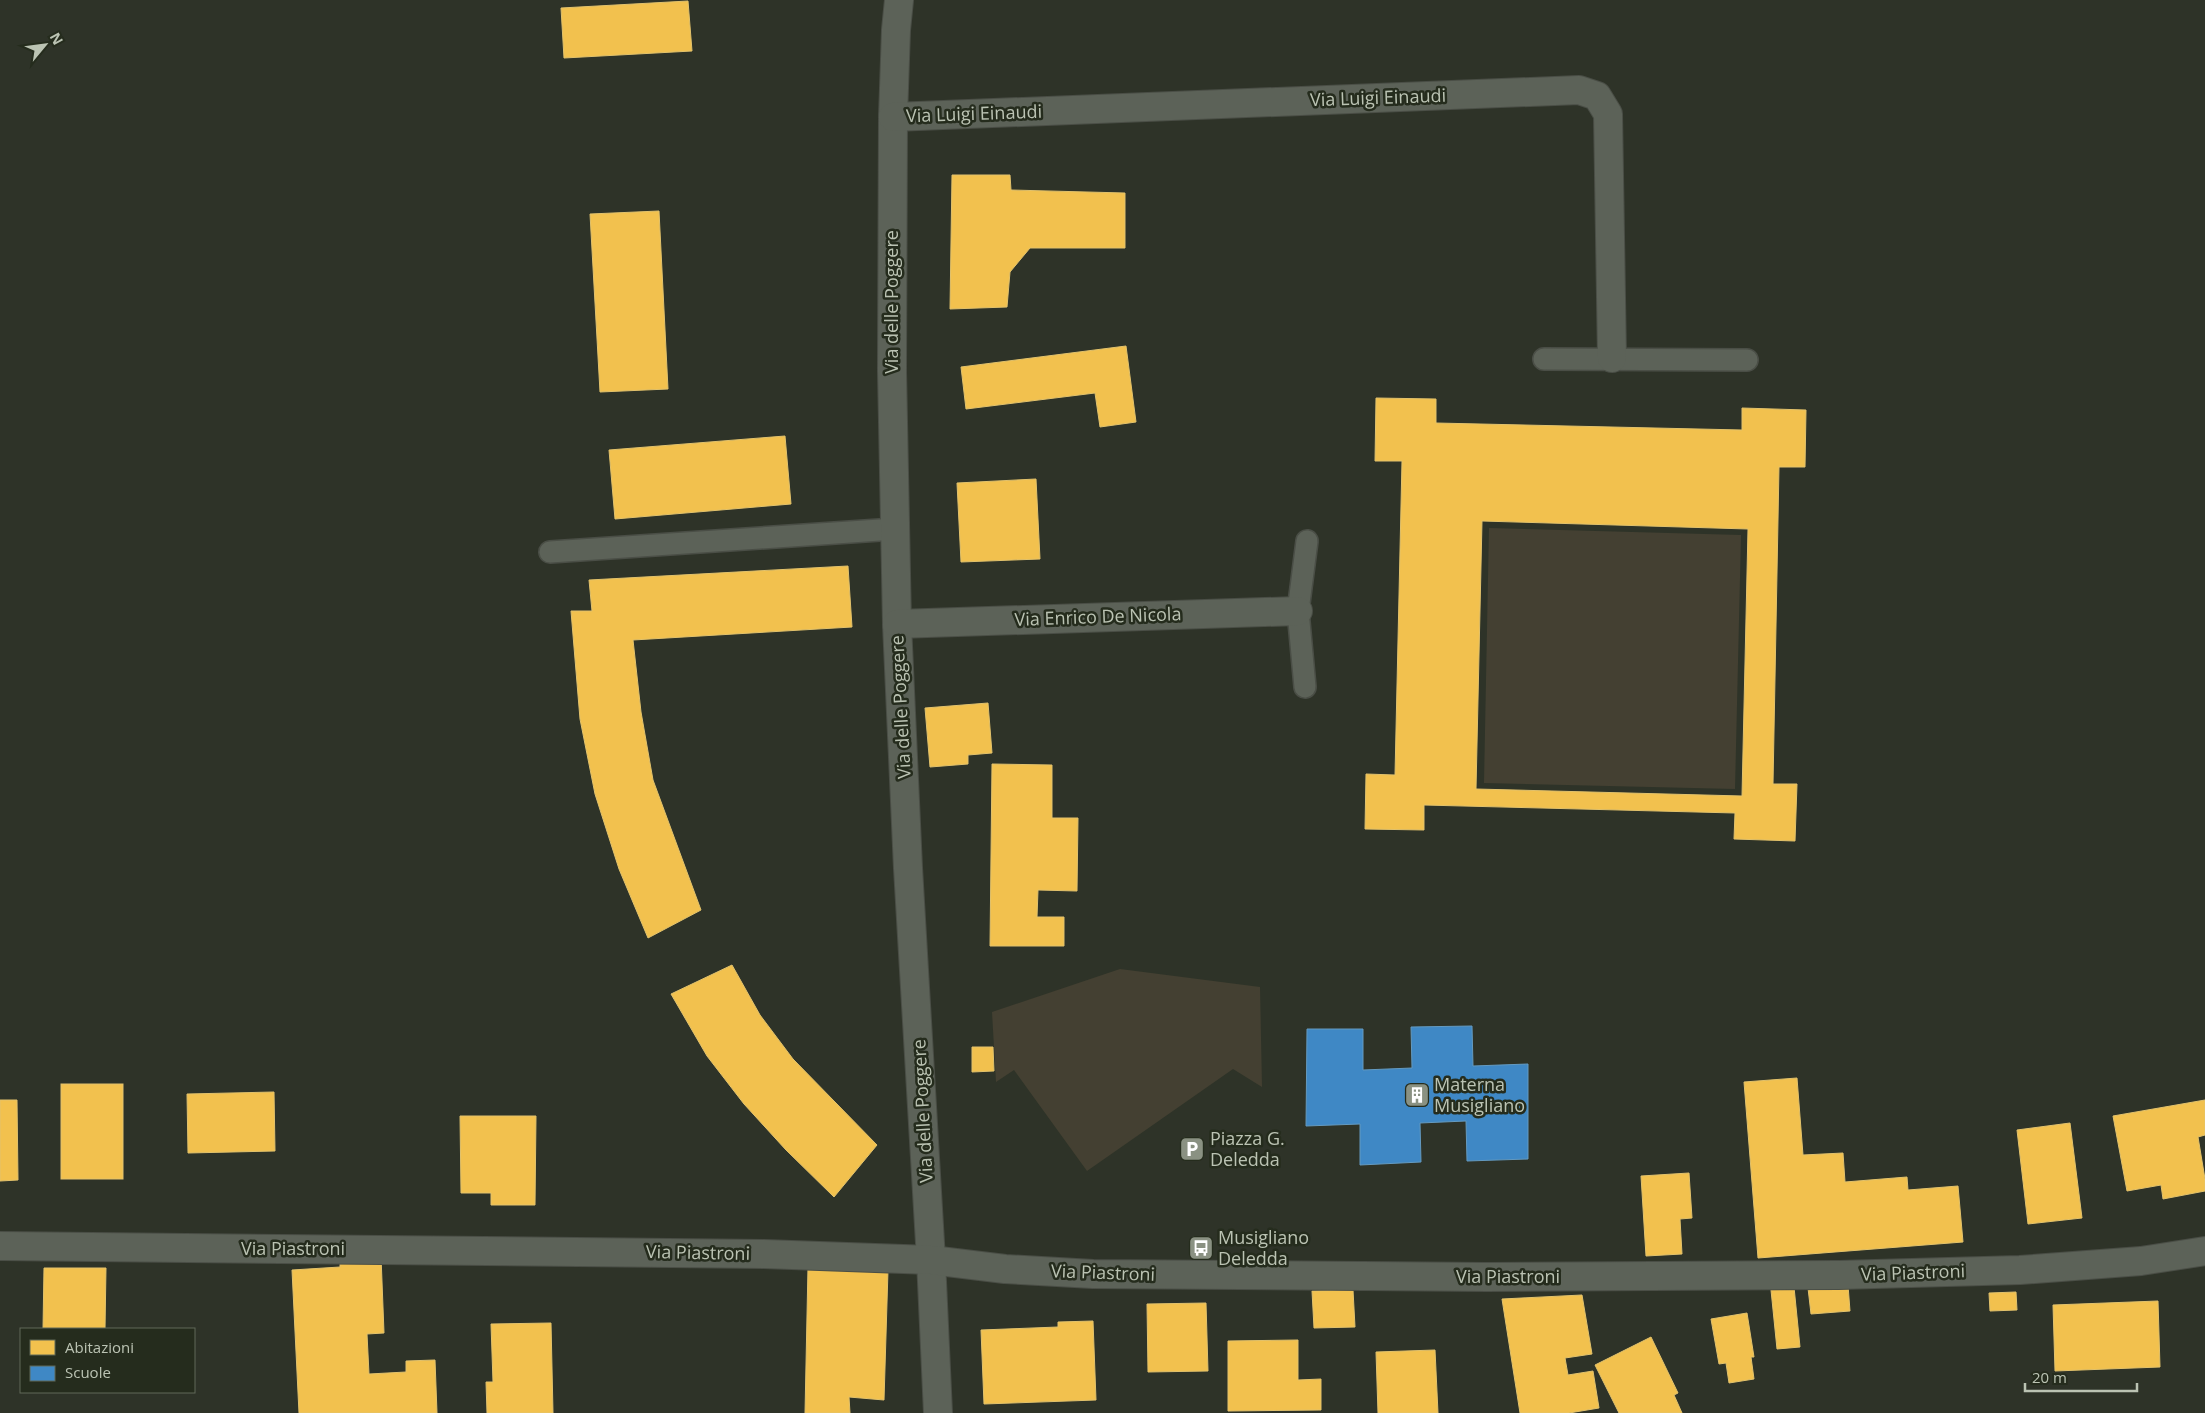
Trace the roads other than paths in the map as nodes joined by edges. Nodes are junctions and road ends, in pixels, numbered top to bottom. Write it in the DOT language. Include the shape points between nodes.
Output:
graph roads {
  1 [pos="899,0"];
  2 [pos="893,117"];
  3 [pos="1612,358"];
  4 [pos="1544,359"];
  5 [pos="1747,360"];
  6 [pos="895,529"];
  7 [pos="1307,541"];
  8 [pos="550,552"];
  9 [pos="1298,611"];
  10 [pos="897,624"];
  11 [pos="1305,687"];
  12 [pos="0,1246"];
  13 [pos="2205,1251"];
  14 [pos="931,1260"];
  15 [pos="938,1413"];
  1 -- 2 [label="street, Via delle Poggere"];
  2 -- 3 [label="street, Via Luigi Einaudi" via="1579,90 1597,96 1608,114"];
  2 -- 6 [label="street, Via delle Poggere"];
  3 -- 4 [label="lane"];
  3 -- 5 [label="lane"];
  6 -- 8 [label="lane"];
  6 -- 10 [label="street, Via delle Poggere"];
  7 -- 9 [label="lane"];
  9 -- 10 [label="street, Via Enrico De Nicola"];
  9 -- 11 [label="lane"];
  10 -- 14 [label="street, Via delle Poggere"];
  12 -- 14 [label="street, Via Piastroni" via="747,1253"];
  13 -- 14 [label="street, Via Piastroni" via="2141,1261 2020,1270 1840,1275 1093,1274 1005,1269"];
  14 -- 15 [label="street, Via delle Poggere"];
}
